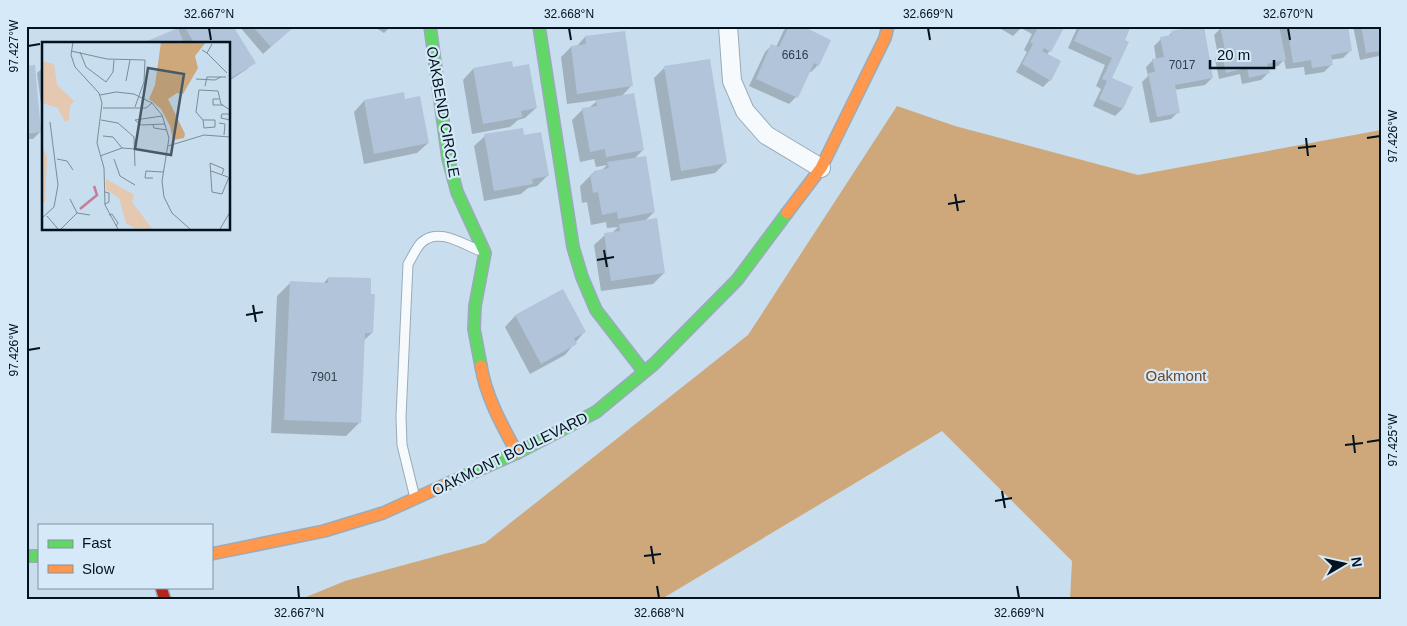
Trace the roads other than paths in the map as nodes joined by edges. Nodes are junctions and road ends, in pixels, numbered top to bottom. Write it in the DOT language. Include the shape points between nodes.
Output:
graph roads {
  1 [pos="430,26"];
  2 [pos="539,26"];
  3 [pos="728,26"];
  4 [pos="888,26"];
  5 [pos="820,168"];
  6 [pos="485,253"];
  7 [pos="644,372"];
  8 [pos="517,453"];
  9 [pos="415,499"];
  10 [pos="212,554"];
  1 -- 6 [label="street, OAKBEND CIRCLE" via="448,158 457,192"];
  2 -- 7 [label="street" via="573,248 596,310"];
  3 -- 5 [label="street" via="732,81 744,111 766,135"];
  4 -- 5 [label="street, OAKMONT BOULEVARD"];
  5 -- 7 [label="street, OAKMONT BOULEVARD" via="737,280"];
  6 -- 8 [label="street" via="475,306 476,337 483,379"];
  6 -- 9 [label="lane" via="449,238 434,236 421,243 408,264 401,417 402,445"];
  7 -- 8 [label="street, OAKMONT BOULEVARD" via="596,412"];
  8 -- 9 [label="street, OAKMONT BOULEVARD"];
  9 -- 10 [label="street, OAKMONT BOULEVARD" via="384,513 324,531"];
}
